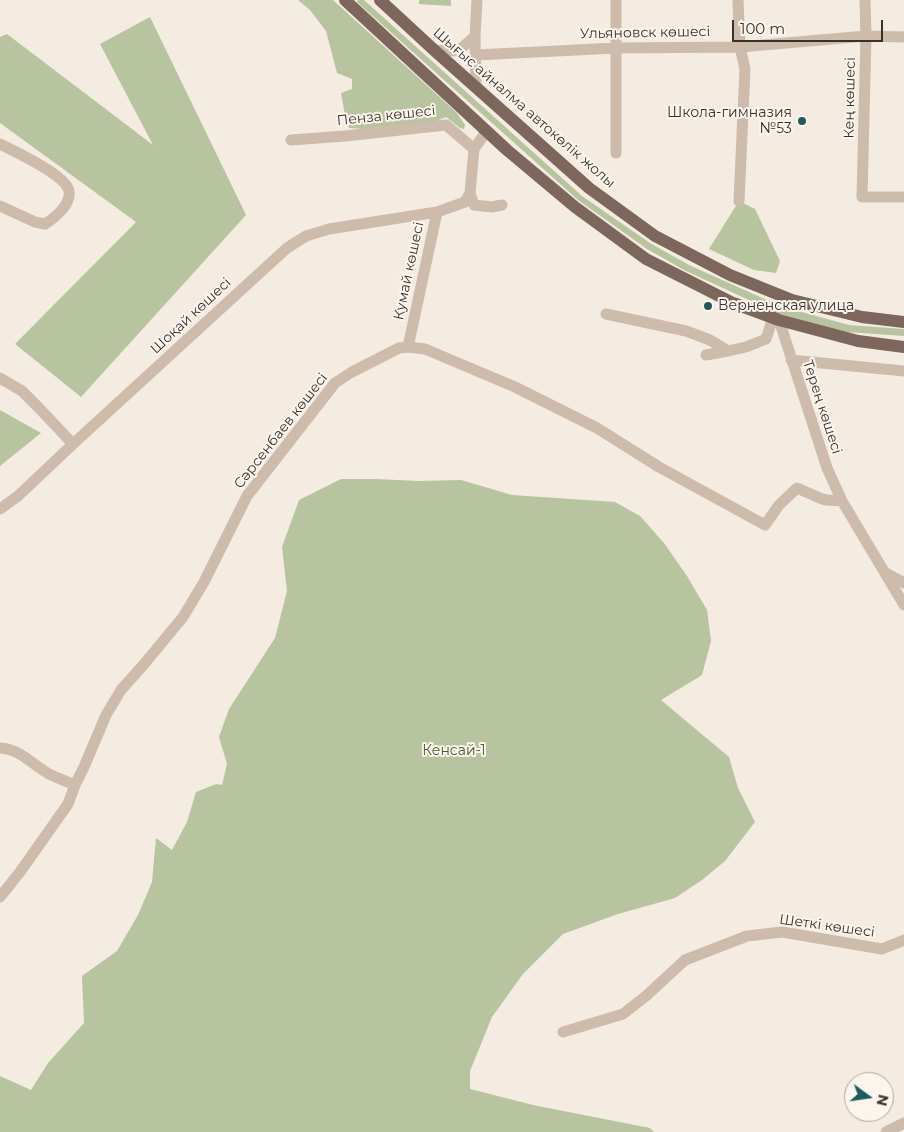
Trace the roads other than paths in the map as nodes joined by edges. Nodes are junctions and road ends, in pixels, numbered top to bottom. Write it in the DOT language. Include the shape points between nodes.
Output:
graph roads {
  1 [pos="345,0"];
  2 [pos="380,0"];
  3 [pos="477,0"];
  4 [pos="616,0"];
  5 [pos="738,0"];
  6 [pos="865,0"];
  7 [pos="475,36"];
  8 [pos="866,36"];
  9 [pos="904,37"];
  10 [pos="740,47"];
  11 [pos="616,48"];
  12 [pos="434,50"];
  13 [pos="476,55"];
  14 [pos="476,86"];
  15 [pos="486,132"];
  16 [pos="291,140"];
  17 [pos="0,144"];
  18 [pos="474,149"];
  19 [pos="616,153"];
  20 [pos="470,193"];
  21 [pos="904,196"];
  22 [pos="739,201"];
  23 [pos="502,205"];
  24 [pos="0,206"];
  25 [pos="437,212"];
  26 [pos="606,314"];
  27 [pos="776,319"];
  28 [pos="904,322"];
  29 [pos="408,346"];
  30 [pos="904,347"];
  31 [pos="728,351"];
  32 [pos="706,356"];
  33 [pos="791,360"];
  34 [pos="904,371"];
  35 [pos="0,378"];
  36 [pos="72,444"];
  37 [pos="842,501"];
  38 [pos="0,510"];
  39 [pos="884,573"];
  40 [pos="904,583"];
  41 [pos="904,605"];
  42 [pos="0,748"];
  43 [pos="75,785"];
  44 [pos="0,897"];
  45 [pos="904,940"];
  46 [pos="563,1032"];
  47 [pos="904,1123"];
  48 [pos="886,1132"];
  1 -- 15 [label="main road"];
  2 -- 12 [label="main road, Шығыс айналма автокөлік жолы"];
  3 -- 7 [label="street"];
  4 -- 11 [label="street"];
  5 -- 10 [label="street"];
  6 -- 8 [label="street, Кең көшесі"];
  7 -- 12 [label="street" via="460,50"];
  7 -- 13 [label="street"];
  8 -- 9 [label="street, Ульяновск көшесі"];
  8 -- 10 [label="street, Ульяновск көшесі"];
  8 -- 21 [label="street, Кең көшесі" via="862,197"];
  10 -- 11 [label="street, Ульяновск көшесі"];
  10 -- 22 [label="street" via="745,70"];
  11 -- 13 [label="street, Ульяновск көшесі"];
  11 -- 19 [label="street"];
  12 -- 14 [label="main road, Шығыс айналма автокөлік жолы"];
  13 -- 14 [label="street"];
  14 -- 28 [label="main road, Шығыс айналма автокөлік жолы" via="588,188 655,236 730,275 792,300 862,317"];
  15 -- 18 [label="street"];
  15 -- 27 [label="main road" via="575,208 646,259 733,303"];
  16 -- 18 [label="street, Пенза көшесі" via="446,125"];
  17 -- 24 [label="street" via="63,180 69,189 68,201 56,217 45,224"];
  18 -- 20 [label="street"];
  20 -- 23 [label="street" via="474,205"];
  20 -- 25 [label="street, Кумай көшесі" via="465,202"];
  25 -- 29 [label="street, Кумай көшесі"];
  25 -- 36 [label="street, Шоқай көшесі" via="329,229 306,236 287,248"];
  26 -- 31 [label="street" via="686,331"];
  27 -- 30 [label="main road" via="858,341"];
  27 -- 31 [label="street" via="766,339"];
  27 -- 33 [label="street, Терең көшесі"];
  29 -- 37 [label="street" via="425,349 516,387 597,428 659,467 765,525 797,488 822,499"];
  29 -- 43 [label="street, Сәрсенбаев көшесі" via="335,383 247,496 183,617 121,690 106,715"];
  31 -- 32 [label="street"];
  33 -- 34 [label="street"];
  33 -- 37 [label="street, Терең көшесі" via="827,468"];
  35 -- 36 [label="street" via="22,391"];
  36 -- 38 [label="street, Шоқай көшесі"];
  37 -- 39 [label="street, Терең көшесі"];
  39 -- 40 [label="street"];
  39 -- 41 [label="street, Терең көшесі"];
  42 -- 43 [label="street" via="26,757 49,774"];
  43 -- 44 [label="street, Сәрсенбаев көшесі" via="68,804"];
  45 -- 46 [label="street, Шеткі көшесі" via="882,949 782,932 747,936 685,960 623,1014"];
  47 -- 48 [label="street"];
}
